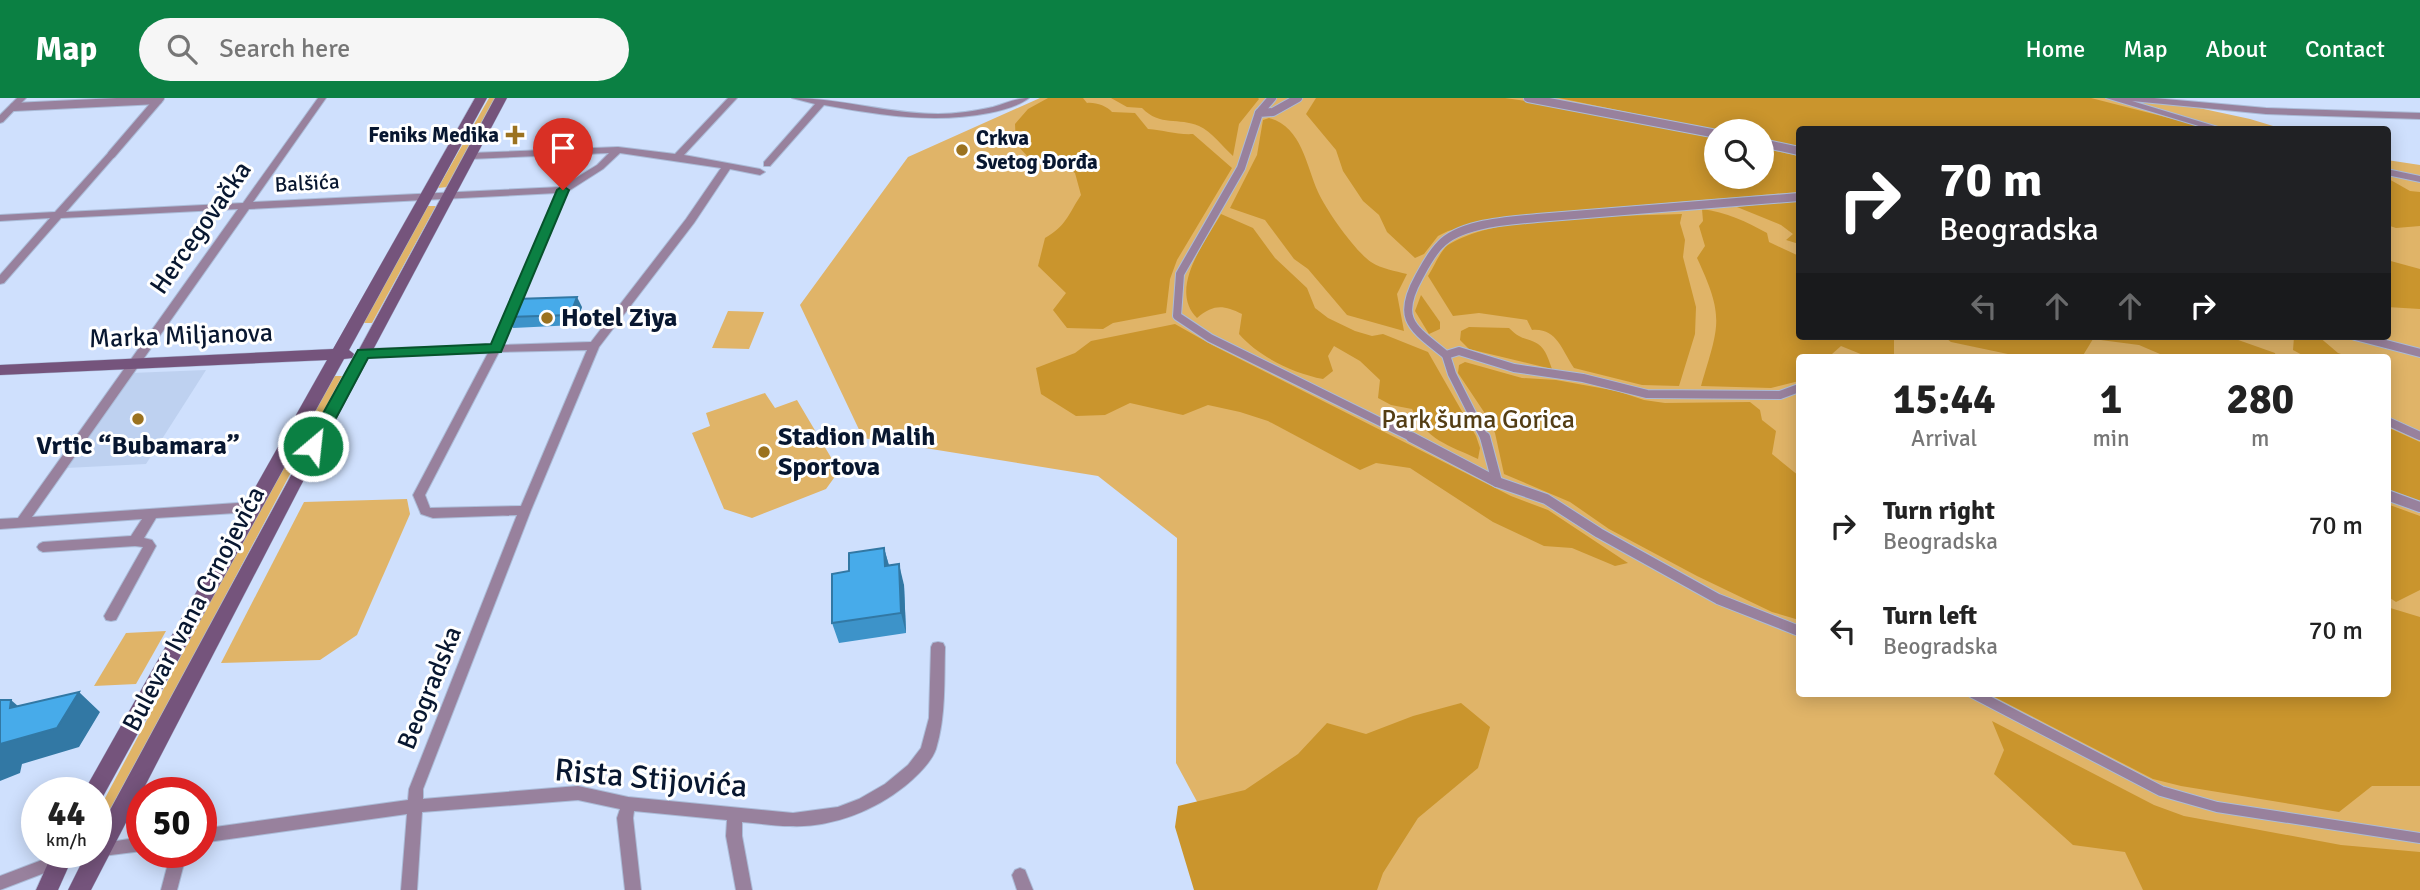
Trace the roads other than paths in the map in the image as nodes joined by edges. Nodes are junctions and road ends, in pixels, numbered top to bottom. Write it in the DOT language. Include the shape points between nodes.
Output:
graph roads {
  1 [pos="22,98"];
  2 [pos="322,98"];
  3 [pos="481,98"];
  4 [pos="501,98"];
  5 [pos="733,98"];
  6 [pos="796,98"];
  7 [pos="1026,98"];
  8 [pos="1272,98"];
  9 [pos="1298,98"];
  10 [pos="1528,98"];
  11 [pos="2110,98"];
  12 [pos="2125,98"];
  13 [pos="159,99"];
  14 [pos="822,102"];
  15 [pos="14,107"];
  16 [pos="1259,113"];
  17 [pos="2420,116"];
  18 [pos="0,120"];
  19 [pos="2210,126"];
  20 [pos="1704,132"];
  21 [pos="1774,146"];
  22 [pos="618,150"];
  23 [pos="1796,150"];
  24 [pos="112,153"];
  25 [pos="470,156"];
  26 [pos="677,157"];
  27 [pos="727,166"];
  28 [pos="2391,173"];
  29 [pos="2420,179"];
  30 [pos="563,190"];
  31 [pos="449,195"];
  32 [pos="426,196"];
  33 [pos="1796,197"];
  34 [pos="245,206"];
  35 [pos="58,216"];
  36 [pos="0,218"];
  37 [pos="0,281"];
  38 [pos="2370,340"];
  39 [pos="594,346"];
  40 [pos="496,348"];
  41 [pos="363,353"];
  42 [pos="2420,353"];
  43 [pos="337,354"];
  44 [pos="1446,355"];
  45 [pos="134,362"];
  46 [pos="0,370"];
  47 [pos="1796,389"];
  48 [pos="2391,423"];
  49 [pos="2420,436"];
  50 [pos="1497,482"];
  51 [pos="2391,496"];
  52 [pos="252,507"];
  53 [pos="2420,507"];
  54 [pos="525,510"];
  55 [pos="152,514"];
  56 [pos="22,522"];
  57 [pos="0,524"];
  58 [pos="135,541"];
  59 [pos="43,547"];
  60 [pos="111,617"];
  61 [pos="1796,630"];
  62 [pos="938,647"];
  63 [pos="1981,697"];
  64 [pos="103,777"];
  65 [pos="628,804"];
  66 [pos="414,806"];
  67 [pos="736,813"];
  68 [pos="112,819"];
  69 [pos="217,834"];
  70 [pos="2420,838"];
  71 [pos="34,868"];
  72 [pos="57,868"];
  73 [pos="88,868"];
  74 [pos="175,868"];
  75 [pos="0,883"];
  76 [pos="47,890"];
  77 [pos="79,890"];
  78 [pos="169,890"];
  79 [pos="409,890"];
  80 [pos="634,890"];
  81 [pos="744,890"];
  1 -- 15 [label="street"];
  2 -- 34 [label="street, Hercegovačka"];
  3 -- 32 [label="main road, Bulevar Ivana Crnojevića"];
  4 -- 25 [label="main road, Bulevar Ivana Crnojevića"];
  5 -- 26 [label="street"];
  6 -- 14 [label="street"];
  7 -- 14 [label="street" via="967,115 927,119"];
  8 -- 16 [label="street"];
  9 -- 16 [label="street" via="1273,112"];
  10 -- 20 [label="street"];
  11 -- 19 [label="street"];
  12 -- 17 [label="street" via="2266,111"];
  13 -- 15 [label="street"];
  13 -- 24 [label="street"];
  14 -- 27 [label="street" via="763,168"];
  15 -- 18 [label="street"];
  16 -- 50 [label="street" via="1241,168 1180,274 1177,316 1210,338"];
  21 -- 23 [label="street"];
  22 -- 25 [label="street"];
  22 -- 26 [label="street"];
  22 -- 30 [label="street"];
  24 -- 35 [label="street"];
  25 -- 31 [label="main road, Bulevar Ivana Crnojevića"];
  26 -- 27 [label="street"];
  27 -- 39 [label="street, Beogradska"];
  28 -- 29 [label="street"];
  30 -- 31 [label="street"];
  30 -- 40 [label="street"];
  31 -- 32 [label="street, Balšića"];
  31 -- 41 [label="main road, Bulevar Ivana Crnojevića"];
  32 -- 34 [label="street, Balšića"];
  32 -- 43 [label="main road, Bulevar Ivana Crnojevića"];
  33 -- 44 [label="street" via="1537,218 1468,229 1441,243 1407,298 1406,309 1417,331"];
  34 -- 35 [label="street, Balšića"];
  34 -- 45 [label="street, Hercegovačka"];
  35 -- 36 [label="street, Balšića"];
  35 -- 37 [label="street"];
  38 -- 42 [label="street"];
  39 -- 40 [label="street"];
  39 -- 54 [label="street, Beogradska"];
  40 -- 41 [label="street"];
  40 -- 54 [label="street" via="419,495 425,511 433,513"];
  41 -- 43 [label="main road, Marka Miljanova"];
  41 -- 68 [label="main road, Bulevar Ivana Crnojevića"];
  43 -- 45 [label="main road, Marka Miljanova"];
  43 -- 52 [label="main road, Bulevar Ivana Crnojevića"];
  44 -- 47 [label="street" via="1459,351 1514,368 1647,394 1780,395"];
  44 -- 50 [label="street" via="1448,370 1487,441"];
  45 -- 46 [label="main road, Marka Miljanova"];
  45 -- 56 [label="street, Hercegovačka"];
  48 -- 49 [label="street"];
  50 -- 61 [label="street" via="1546,499 1718,598"];
  51 -- 53 [label="street"];
  52 -- 55 [label="street"];
  52 -- 64 [label="main road, Bulevar Ivana Crnojevića"];
  54 -- 66 [label="street, Beogradska" via="416,789"];
  55 -- 56 [label="street"];
  55 -- 58 [label="street"];
  56 -- 57 [label="street"];
  58 -- 59 [label="street"];
  58 -- 60 [label="street" via="150,546"];
  62 -- 67 [label="street, Rista Stijovića" via="935,729 921,760 902,780 864,804 831,816 793,820"];
  63 -- 70 [label="street" via="2161,791 2217,807"];
  65 -- 66 [label="street, Rista Stijovića" via="578,793"];
  65 -- 67 [label="street, Rista Stijovića"];
  65 -- 80 [label="street" via="625,818"];
  66 -- 69 [label="street, Rista Stijovića"];
  66 -- 79 [label="street, Beogradska"];
  67 -- 81 [label="street" via="734,835"];
  71 -- 75 [label="street"];
  72 -- 76 [label="main road"];
  73 -- 77 [label="main road, Bulevar Ivana Crnojevića"];
  74 -- 78 [label="street"];
}
